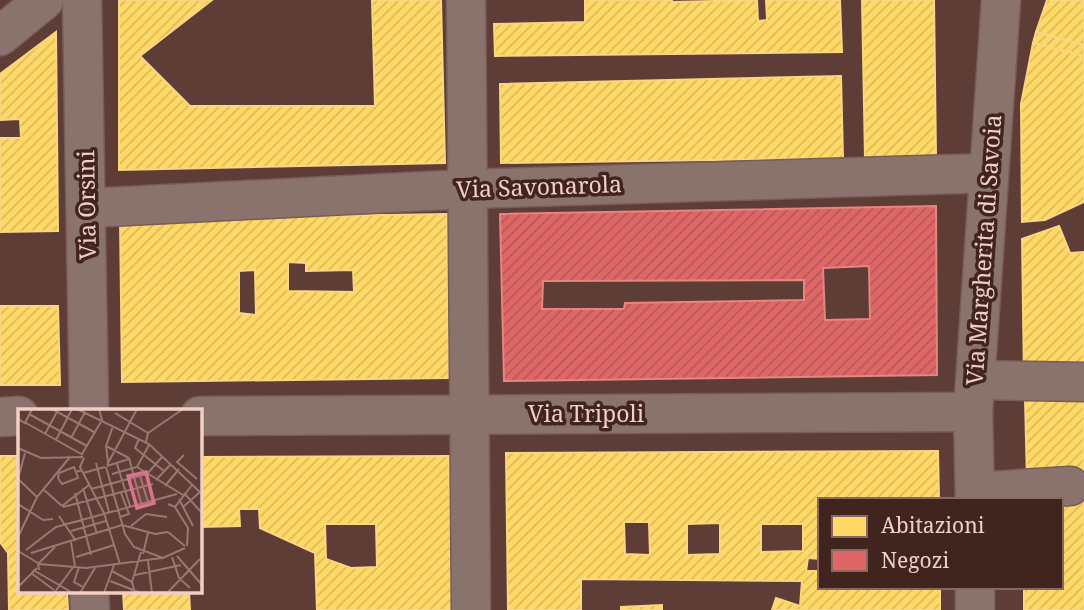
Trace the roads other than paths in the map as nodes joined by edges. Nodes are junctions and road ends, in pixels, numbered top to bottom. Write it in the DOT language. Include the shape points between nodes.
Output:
graph roads {
  1 [pos="44,0"];
  2 [pos="82,0"];
  3 [pos="466,0"];
  4 [pos="1001,0"];
  5 [pos="0,36"];
  6 [pos="989,173"];
  7 [pos="467,189"];
  8 [pos="88,208"];
  9 [pos="1084,382"];
  10 [pos="975,396"];
  11 [pos="89,409"];
  12 [pos="468,414"];
  13 [pos="0,416"];
  14 [pos="18,416"];
  15 [pos="201,416"];
  16 [pos="1070,486"];
  17 [pos="975,496"];
  18 [pos="975,589"];
  19 [pos="89,592"];
  20 [pos="90,610"];
  21 [pos="471,610"];
  22 [pos="975,610"];
  1 -- 5 [label="street"];
  2 -- 8 [label="street, Via Orsini"];
  3 -- 7 [label="street"];
  4 -- 6 [label="street, Via Margherita di Savoia"];
  6 -- 7 [label="street, Via Savonarola"];
  6 -- 10 [label="street, Via Margherita di Savoia"];
  7 -- 8 [label="street, Via Savonarola"];
  7 -- 12 [label="street"];
  8 -- 11 [label="street, Via Orsini"];
  9 -- 10 [label="street, Via Tripoli"];
  10 -- 12 [label="street, Via Tripoli"];
  10 -- 17 [label="street, Via Margherita di Savoia"];
  12 -- 15 [label="street, Via Tripoli"];
  12 -- 21 [label="street"];
  13 -- 14 [label="street"];
  16 -- 17 [label="street"];
  18 -- 22 [label="street"];
  19 -- 20 [label="street"];
}
